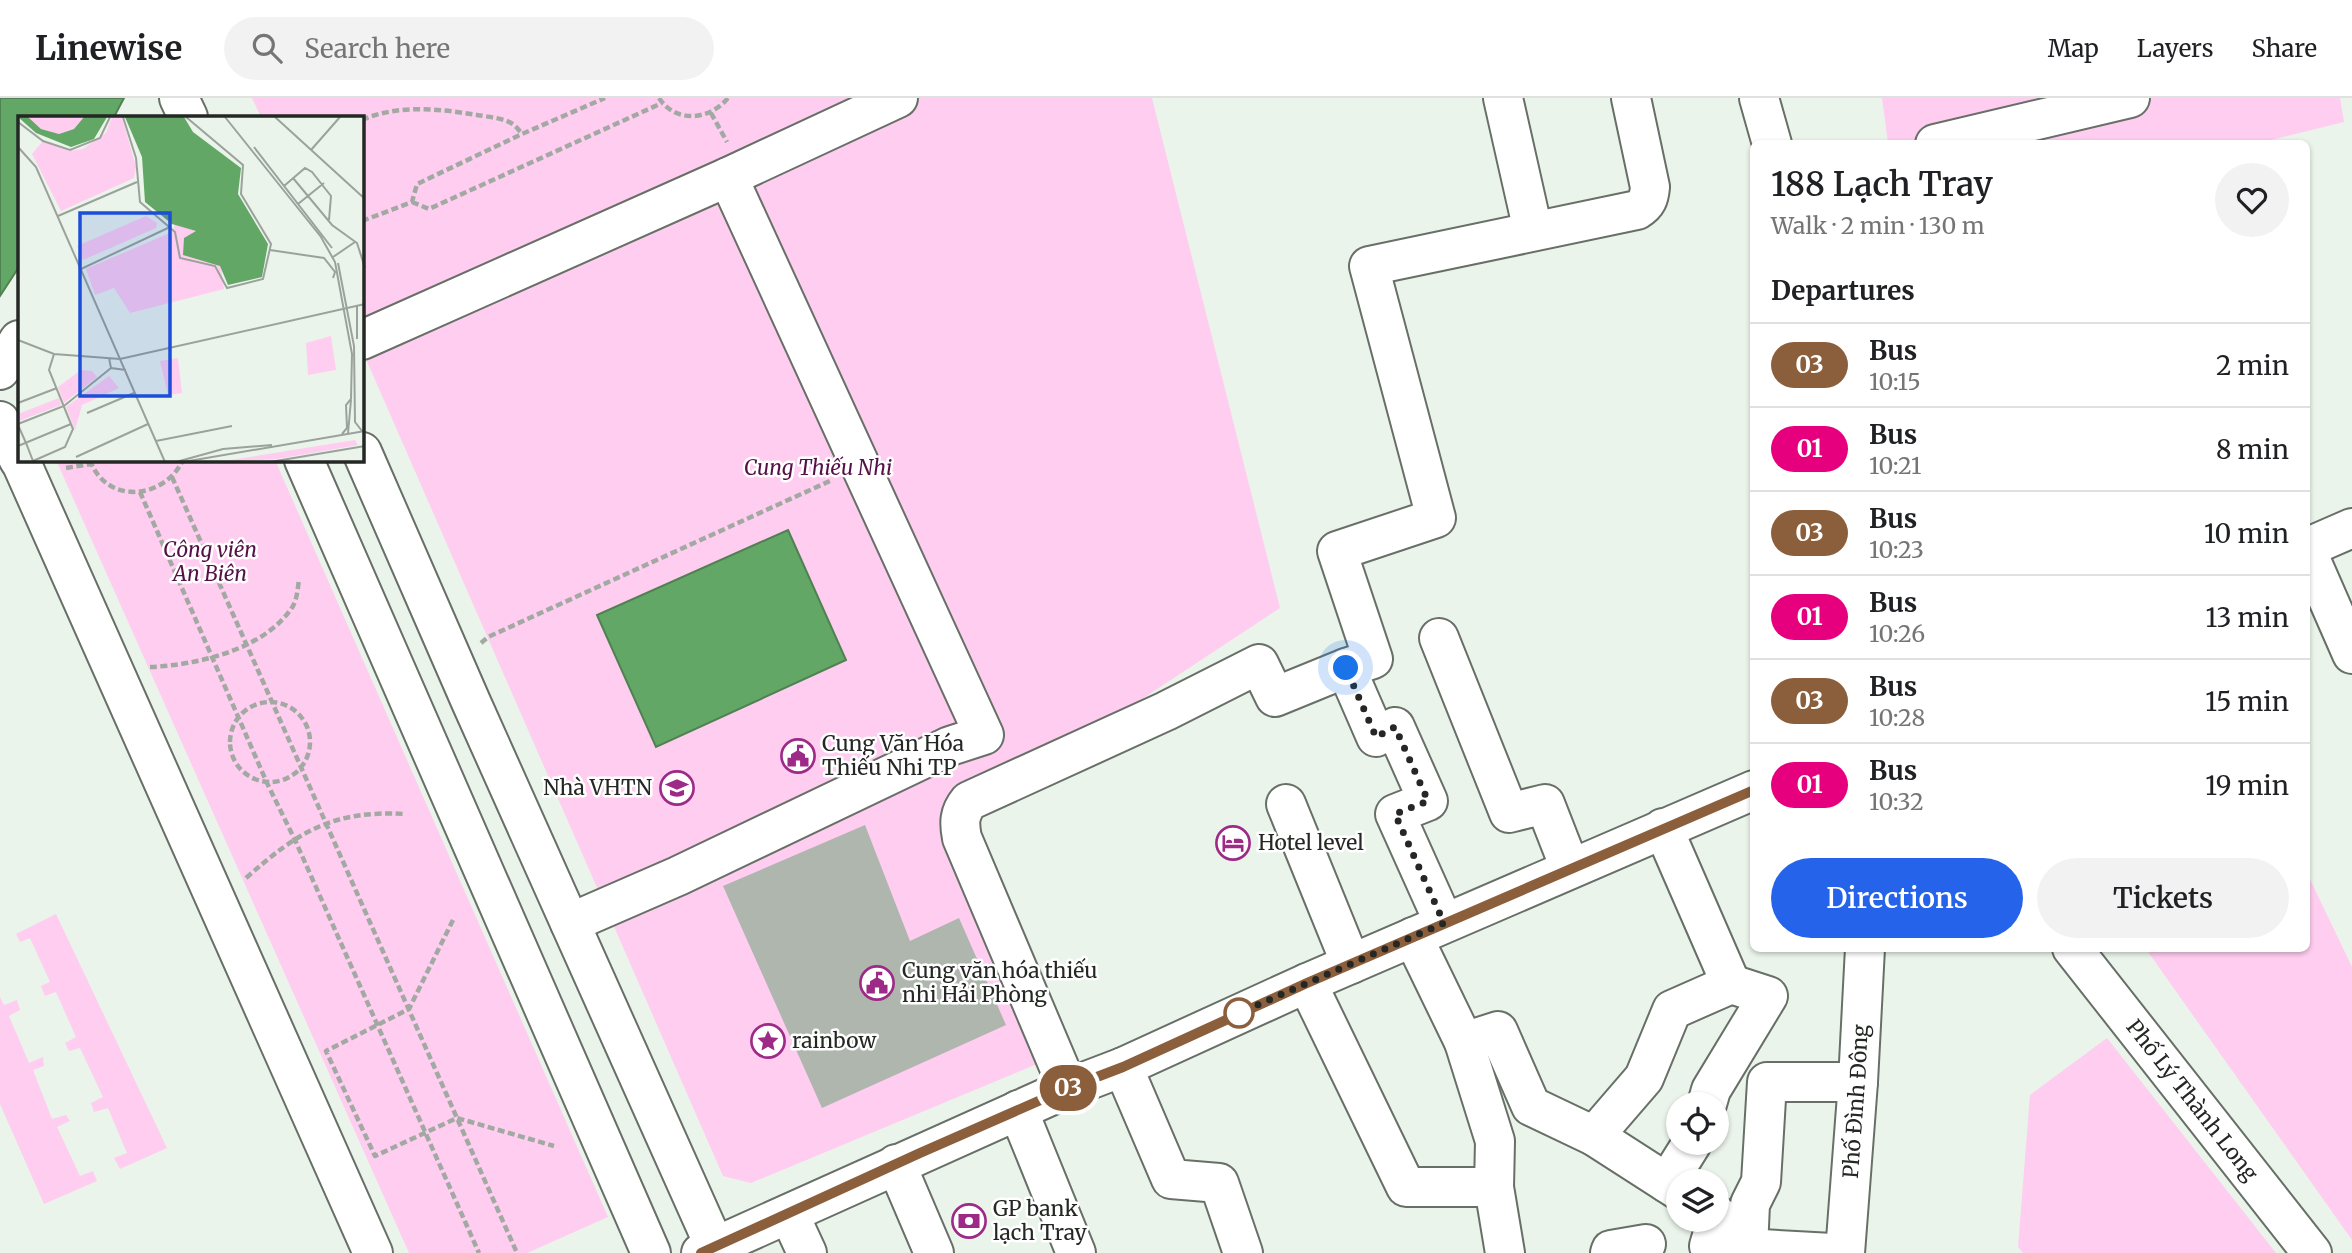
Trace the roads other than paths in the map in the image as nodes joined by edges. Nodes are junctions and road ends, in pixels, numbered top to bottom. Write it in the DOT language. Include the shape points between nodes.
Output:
graph roads {
  1 [pos="178,98"];
  2 [pos="898,98"];
  3 [pos="1503,98"];
  4 [pos="1631,98"];
  5 [pos="1759,98"];
  6 [pos="2130,98"];
  7 [pos="166,116"];
  8 [pos="187,116"];
  9 [pos="1771,140"];
  10 [pos="1952,140"];
  11 [pos="728,162"];
  12 [pos="1533,232"];
  13 [pos="364,339"];
  14 [pos="18,342"];
  15 [pos="0,370"];
  16 [pos="0,421"];
  17 [pos="364,457"];
  18 [pos="18,458"];
  19 [pos="20,462"];
  20 [pos="305,462"];
  21 [pos="2352,528"];
  22 [pos="2310,546"];
  23 [pos="2310,557"];
  24 [pos="1438,638"];
  25 [pos="2352,654"];
  26 [pos="454,663"];
  27 [pos="1346,668"];
  28 [pos="402,684"];
  29 [pos="1750,792"];
  30 [pos="1286,804"];
  31 [pos="1663,828"];
  32 [pos="1570,868"];
  33 [pos="570,923"];
  34 [pos="1429,930"];
  35 [pos="1865,952"];
  36 [pos="2075,952"];
  37 [pos="1351,964"];
  38 [pos="1307,983"];
  39 [pos="1731,984"];
  40 [pos="1464,1042"];
  41 [pos="1123,1067"];
  42 [pos="1858,1082"];
  43 [pos="1068,1088"];
  44 [pos="1710,1092"];
  45 [pos="1018,1110"];
  46 [pos="1594,1136"];
  47 [pos="896,1164"];
  48 [pos="1666,1182"];
  49 [pos="1494,1187"];
  50 [pos="789,1214"];
  51 [pos="1713,1232"];
  52 [pos="1748,1249"];
  53 [pos="708,1250"];
  54 [pos="373,1253"];
  55 [pos="651,1253"];
  56 [pos="807,1253"];
  57 [pos="934,1253"];
  58 [pos="1076,1253"];
  59 [pos="1243,1253"];
  60 [pos="1505,1253"];
  61 [pos="1832,1253"];
  62 [pos="1845,1253"];
  63 [pos="2312,1253"];
  1 -- 7 [label="main road"];
  1 -- 8 [label="main road"];
  2 -- 11 [label="main road"];
  3 -- 12 [label="main road"];
  4 -- 12 [label="main road" via="1650,187 1644,206"];
  5 -- 9 [label="main road"];
  6 -- 10 [label="main road"];
  11 -- 13 [label="main road"];
  11 -- 33 [label="main road" via="984,735 950,746"];
  12 -- 27 [label="main road" via="1369,266 1436,518 1337,551 1373,659"];
  14 -- 15 [label="main road"];
  16 -- 18 [label="main road"];
  17 -- 26 [label="main road"];
  19 -- 54 [label="main road"];
  20 -- 28 [label="main road"];
  21 -- 22 [label="main road"];
  23 -- 25 [label="main road"];
  24 -- 32 [label="main road" via="1509,813 1545,804"];
  26 -- 28 [label="main road"];
  26 -- 33 [label="main road"];
  27 -- 34 [label="main road" via="1376,737 1395,727 1428,801 1395,814"];
  27 -- 43 [label="main road" via="1275,697 1259,664 962,809 962,838"];
  28 -- 55 [label="main road"];
  29 -- 31 [label="main road"];
  30 -- 37 [label="main road"];
  31 -- 32 [label="main road"];
  31 -- 39 [label="main road"];
  32 -- 34 [label="main road"];
  33 -- 53 [label="main road"];
  34 -- 37 [label="main road"];
  34 -- 40 [label="main road"];
  35 -- 42 [label="main road, Phố Đình Đông"];
  36 -- 63 [label="main road, Phố Lý Thành Long"];
  37 -- 38 [label="main road"];
  38 -- 41 [label="main road"];
  38 -- 49 [label="main road" via="1406,1187"];
  39 -- 44 [label="main road" via="1768,996"];
  39 -- 46 [label="main road" via="1672,1010 1644,1078"];
  40 -- 46 [label="main road" via="1498,1031 1531,1106"];
  40 -- 49 [label="main road" via="1495,1141"];
  41 -- 43 [label="main road"];
  41 -- 59 [label="main road" via="1171,1180 1219,1183"];
  42 -- 52 [label="main road" via="1767,1082 1761,1182 1750,1204"];
  42 -- 62 [label="main road, Phố Đình Đông"];
  43 -- 45 [label="main road"];
  45 -- 47 [label="main road"];
  45 -- 58 [label="main road"];
  46 -- 48 [label="main road"];
  47 -- 50 [label="main road"];
  47 -- 57 [label="main road"];
  49 -- 60 [label="main road"];
  50 -- 53 [label="main road"];
  50 -- 56 [label="main road"];
  51 -- 52 [label="main road" via="1709,1246"];
  52 -- 61 [label="main road"];
}
